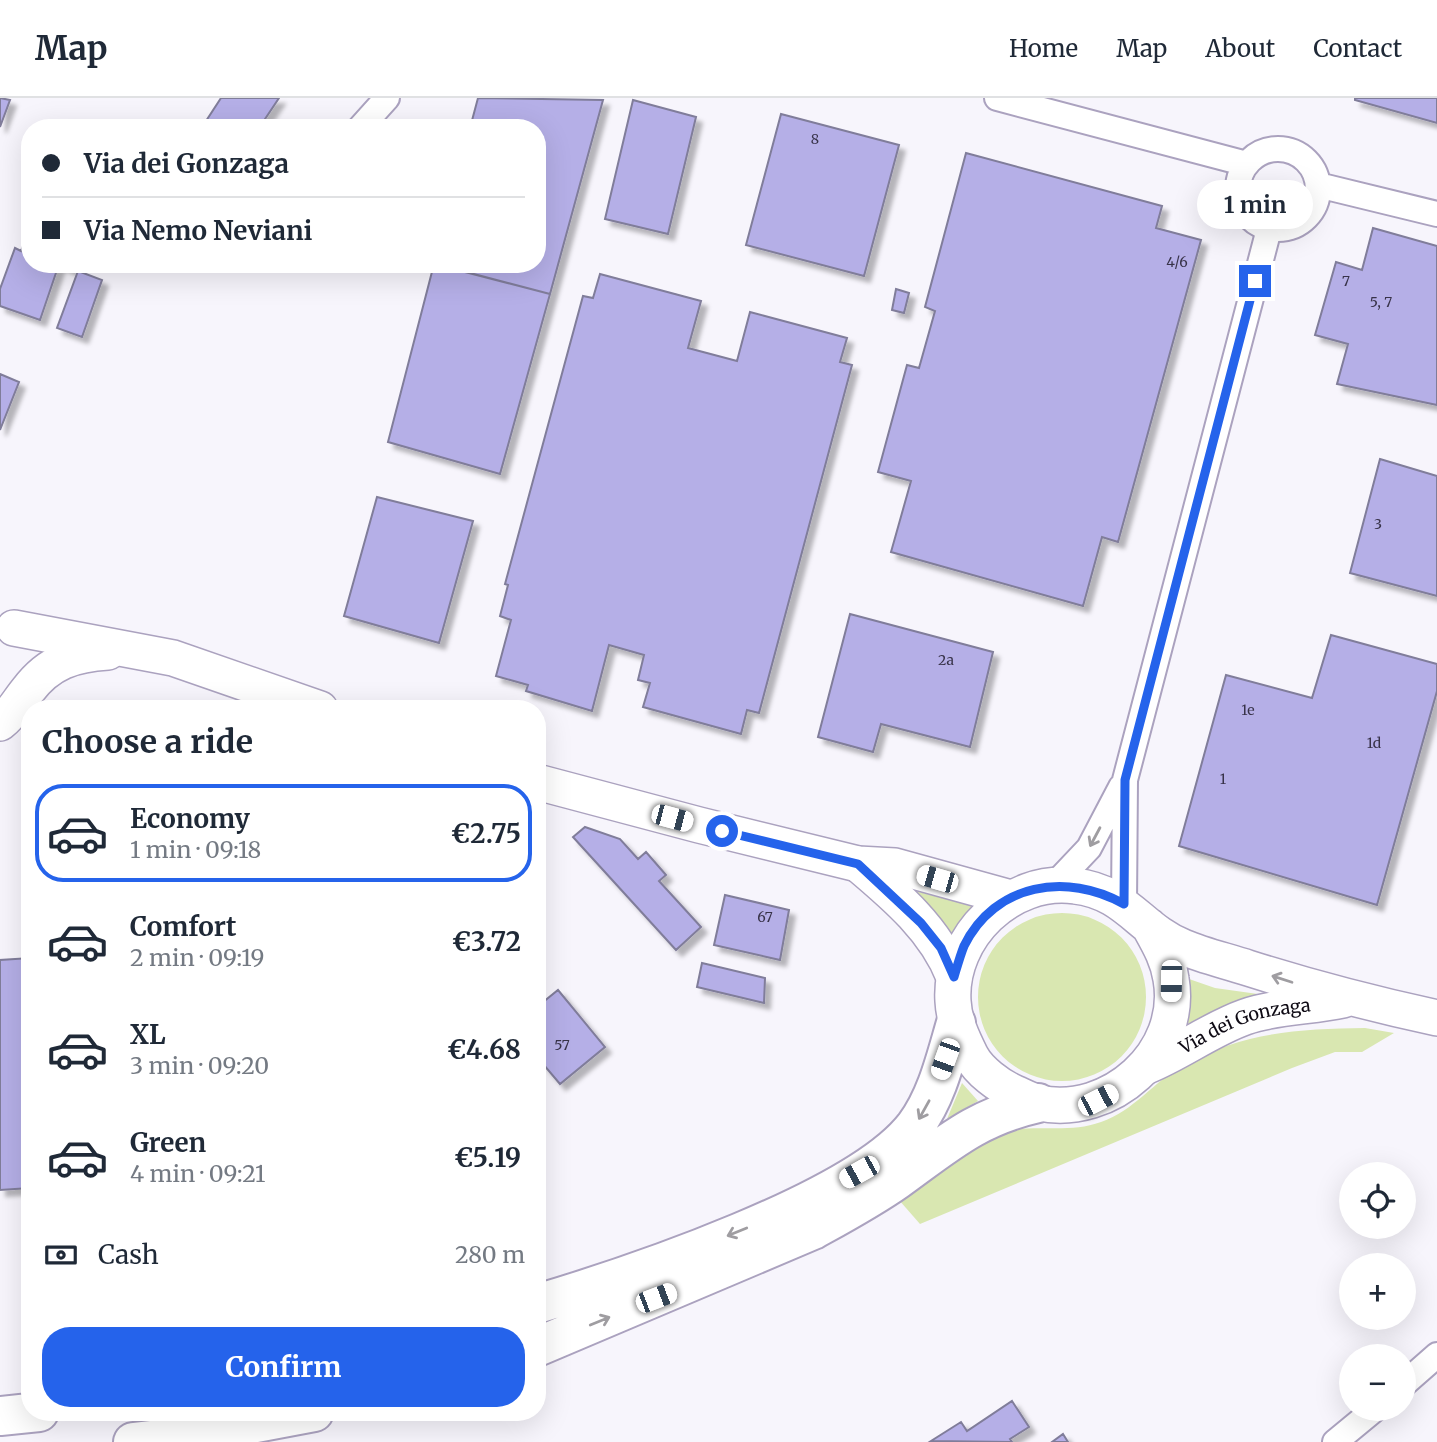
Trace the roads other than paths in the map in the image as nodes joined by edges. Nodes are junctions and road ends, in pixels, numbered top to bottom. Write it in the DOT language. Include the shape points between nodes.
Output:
graph roads {
  1 [pos="387,98"];
  2 [pos="997,98"];
  3 [pos="368,119"];
  4 [pos="1247,164"];
  5 [pos="1318,185"];
  6 [pos="1437,214"];
  7 [pos="1269,229"];
  8 [pos="7,622"];
  9 [pos="122,651"];
  10 [pos="26,691"];
  11 [pos="22,700"];
  12 [pos="294,700"];
  13 [pos="21,701"];
  14 [pos="0,723"];
  15 [pos="1125,780"];
  16 [pos="546,784"];
  17 [pos="858,864"];
  18 [pos="1054,885"];
  19 [pos="1012,898"];
  20 [pos="1136,915"];
  21 [pos="954,977"];
  22 [pos="1347,999"];
  23 [pos="1437,1018"];
  24 [pos="956,1023"];
  25 [pos="1147,1066"];
  26 [pos="1038,1103"];
  27 [pos="546,1301"];
  28 [pos="546,1344"];
  29 [pos="1437,1355"];
  30 [pos="1416,1373"];
  31 [pos="21,1414"];
  32 [pos="0,1416"];
  33 [pos="267,1421"];
  34 [pos="1360,1421"];
  35 [pos="133,1442"];
  36 [pos="1335,1442"];
  1 -- 3 [label="street"];
  2 -- 4 [label="street"];
  4 -- 5 [label="street" via="1257,155 1283,149 1307,161"];
  4 -- 7 [label="street" via="1240,176 1240,203 1246,215"];
  5 -- 6 [label="street"];
  5 -- 7 [label="street" via="1318,198 1305,220 1282,230"];
  7 -- 15 [label="street"];
  8 -- 9 [label="main road"];
  8 -- 10 [label="main road" via="29,658"];
  9 -- 10 [label="main road" via="57,661"];
  9 -- 12 [label="main road" via="173,658"];
  10 -- 11 [label="main road"];
  13 -- 14 [label="main road"];
  15 -- 18 [label="street, one-way" via="1089,848"];
  15 -- 20 [label="street"];
  16 -- 17 [label="main road, Via dei Gonzaga"];
  17 -- 19 [label="main road, Via dei Gonzaga" via="895,866"];
  17 -- 21 [label="main road, Via dei Gonzaga" via="921,923 941,948"];
  18 -- 19 [label="main road, Via dei Gonzaga"];
  18 -- 20 [label="main road, Via dei Gonzaga" via="1091,889"];
  19 -- 21 [label="main road, Via dei Gonzaga" via="984,918 965,946"];
  22 -- 20 [label="main road, Via dei Gonzaga, one-way" via="1182,947"];
  20 -- 25 [label="main road, Via dei Gonzaga" via="1164,952 1171,981 1171,1011 1163,1040"];
  21 -- 24 [label="main road, Via dei Gonzaga"];
  22 -- 23 [label="main road, Via dei Gonzaga"];
  22 -- 25 [label="main road, Via dei Gonzaga" via="1247,1016"];
  24 -- 26 [label="main road, Via dei Gonzaga" via="973,1059 1001,1087"];
  24 -- 27 [label="highway, one-way" via="932,1096 915,1125 880,1160 746,1229"];
  25 -- 26 [label="main road, Via dei Gonzaga" via="1098,1100"];
  28 -- 26 [label="highway, one-way" via="813,1230 855,1207 961,1132 1005,1111"];
  29 -- 30 [label="street"];
  31 -- 32 [label="highway"];
  33 -- 35 [label="highway"];
  34 -- 36 [label="street"];
}
